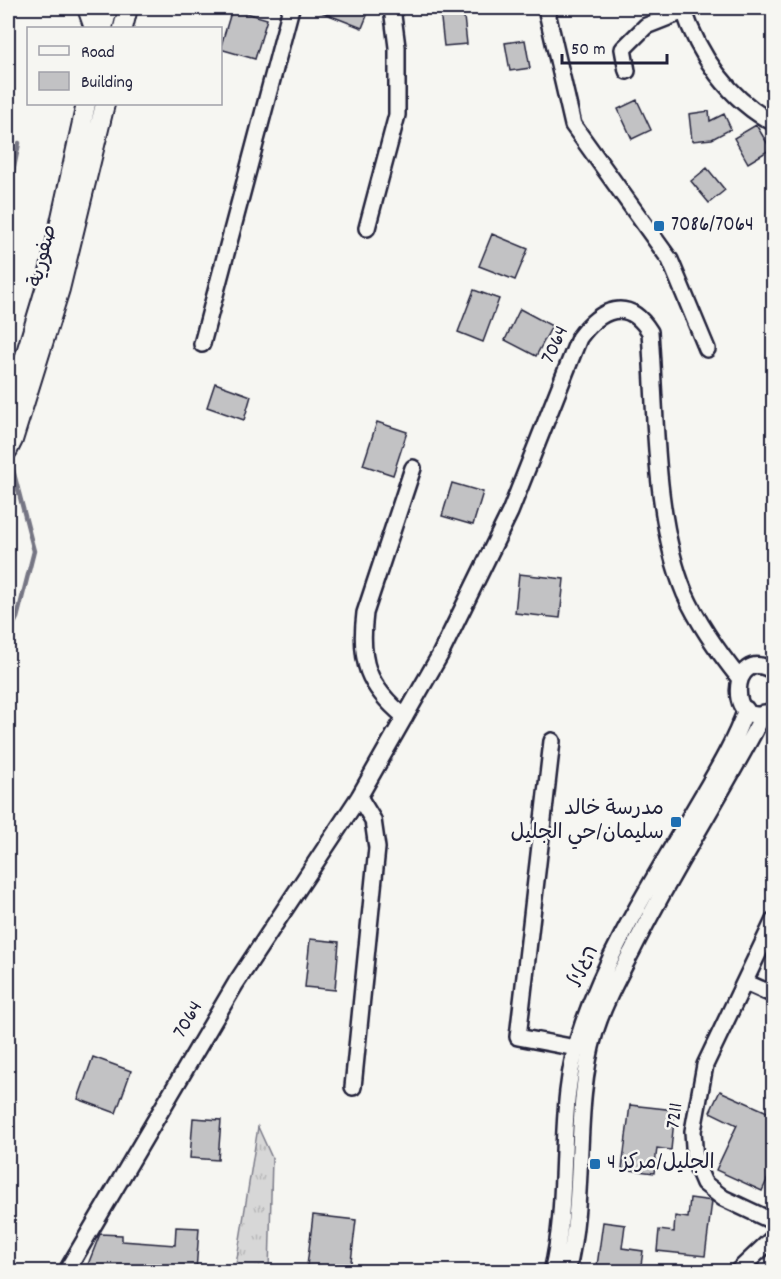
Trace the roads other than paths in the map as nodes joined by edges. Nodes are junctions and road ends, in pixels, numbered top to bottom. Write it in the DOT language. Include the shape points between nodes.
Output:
graph roads {
  1 [pos="87,8"];
  2 [pos="108,8"];
  3 [pos="128,8"];
  4 [pos="291,8"];
  5 [pos="392,8"];
  6 [pos="546,8"];
  7 [pos="683,9"];
  8 [pos="94,27"];
  9 [pos="103,27"];
  10 [pos="123,27"];
  11 [pos="627,71"];
  12 [pos="87,105"];
  13 [pos="105,105"];
  14 [pos="774,123"];
  15 [pos="367,228"];
  16 [pos="202,344"];
  17 [pos="708,349"];
  18 [pos="8,412"];
  19 [pos="8,450"];
  20 [pos="413,468"];
  21 [pos="772,669"];
  22 [pos="740,679"];
  23 [pos="746,709"];
  24 [pos="769,711"];
  25 [pos="405,717"];
  26 [pos="552,741"];
  27 [pos="359,797"];
  28 [pos="774,920"];
  29 [pos="745,982"];
  30 [pos="774,995"];
  31 [pos="576,1048"];
  32 [pos="353,1087"];
  33 [pos="774,1222"];
  34 [pos="774,1237"];
  35 [pos="66,1272"];
  36 [pos="552,1272"];
  37 [pos="567,1272"];
  38 [pos="736,1272"];
  1 -- 8 [label="main road"];
  2 -- 9 [label="main road"];
  3 -- 10 [label="main road"];
  4 -- 16 [label="street"];
  5 -- 15 [label="street" via="398,47 397,115"];
  6 -- 17 [label="street" via="573,125 670,260"];
  7 -- 11 [label="street" via="646,26 623,49"];
  7 -- 14 [label="street" via="711,65 729,88"];
  12 -- 18 [label="main road, صفورية" via="46,286"];
  13 -- 19 [label="main road, صفورية" via="60,289"];
  20 -- 25 [label="street" via="365,614 362,635 362,653 369,672 390,705"];
  21 -- 22 [label="street" via="751,669"];
  22 -- 23 [label="street" via="736,690"];
  22 -- 25 [label="street, 7064" via="707,635 674,560 659,457 650,332 640,317 623,310 606,312 592,320 579,338 510,512"];
  23 -- 24 [label="street"];
  23 -- 31 [label="street, הגליל" via="726,754 615,950"];
  24 -- 37 [label="street, הגליל" via="654,908 596,1030 582,1101 576,1213"];
  25 -- 27 [label="street, 7064"];
  26 -- 31 [label="street" via="518,1037"];
  27 -- 32 [label="street" via="373,819 377,848"];
  27 -- 35 [label="street, 7064" via="236,983"];
  28 -- 29 [label="street, 7211"];
  29 -- 30 [label="street"];
  29 -- 33 [label="street, 7211" via="705,1065 693,1131 695,1162 704,1183 723,1198"];
  31 -- 36 [label="street, הגליל" via="567,1099"];
  34 -- 38 [label="street"];
}
